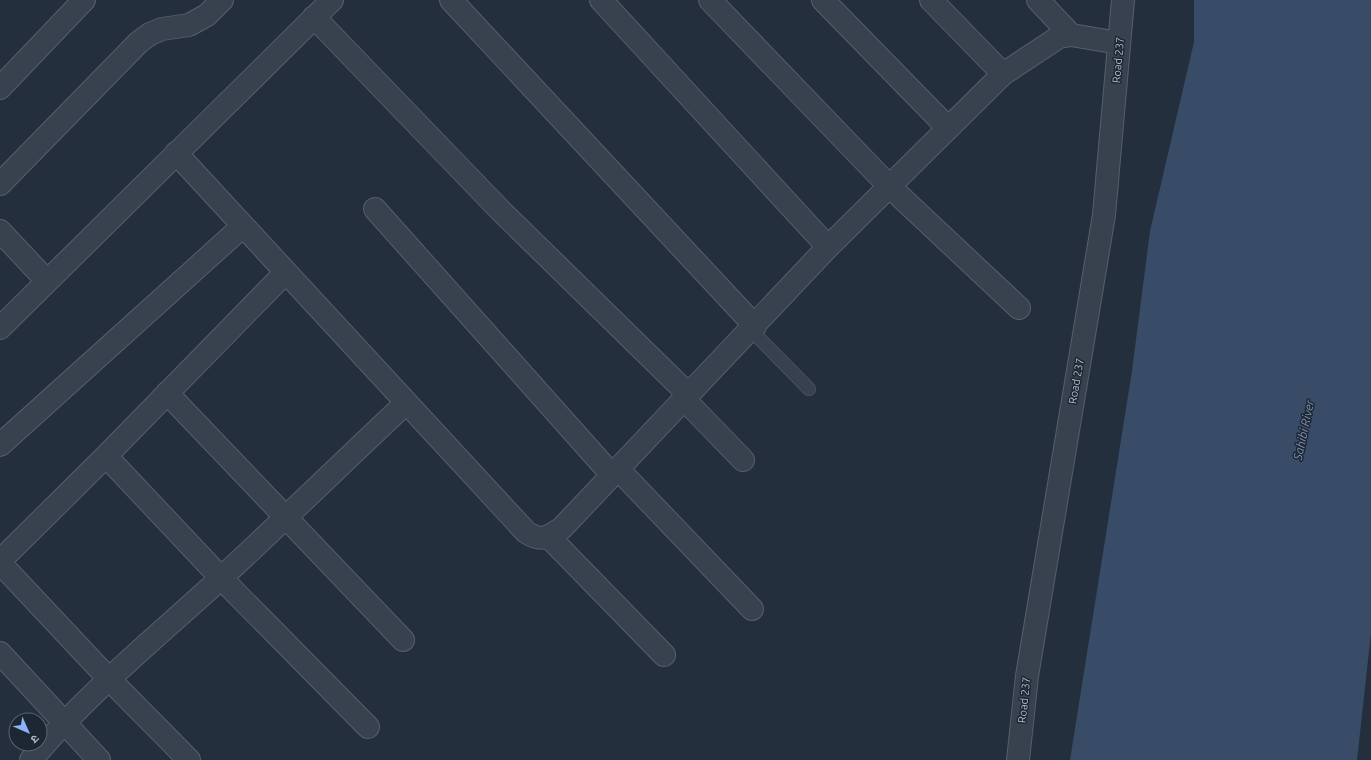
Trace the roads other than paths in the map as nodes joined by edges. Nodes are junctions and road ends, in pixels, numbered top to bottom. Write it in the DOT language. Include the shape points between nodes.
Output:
graph roads {
  1 [pos="84,0"];
  2 [pos="222,0"];
  3 [pos="332,0"];
  4 [pos="451,0"];
  5 [pos="601,0"];
  6 [pos="710,0"];
  7 [pos="823,0"];
  8 [pos="931,0"];
  9 [pos="1038,0"];
  10 [pos="1123,0"];
  11 [pos="314,17"];
  12 [pos="1071,35"];
  13 [pos="1119,43"];
  14 [pos="1003,74"];
  15 [pos="0,88"];
  16 [pos="948,128"];
  17 [pos="176,153"];
  18 [pos="0,184"];
  19 [pos="890,186"];
  20 [pos="375,209"];
  21 [pos="243,226"];
  22 [pos="0,231"];
  23 [pos="828,247"];
  24 [pos="286,272"];
  25 [pos="47,281"];
  26 [pos="1019,308"];
  27 [pos="0,328"];
  28 [pos="753,328"];
  29 [pos="809,389"];
  30 [pos="167,393"];
  31 [pos="685,396"];
  32 [pos="406,402"];
  33 [pos="0,444"];
  34 [pos="106,456"];
  35 [pos="743,460"];
  36 [pos="615,472"];
  37 [pos="285,517"];
  38 [pos="549,537"];
  39 [pos="0,562"];
  40 [pos="221,578"];
  41 [pos="752,609"];
  42 [pos="403,640"];
  43 [pos="0,653"];
  44 [pos="664,655"];
  45 [pos="109,679"];
  46 [pos="64,724"];
  47 [pos="368,727"];
  48 [pos="31,760"];
  49 [pos="99,760"];
  50 [pos="189,760"];
  51 [pos="1018,760"];
  1 -- 15 [label="street"];
  2 -- 18 [label="street" via="207,15 189,25 162,29 139,42"];
  3 -- 11 [label="street"];
  4 -- 28 [label="street"];
  5 -- 23 [label="street"];
  6 -- 19 [label="street"];
  7 -- 16 [label="street"];
  8 -- 14 [label="street"];
  9 -- 12 [label="street"];
  10 -- 13 [label="street, Road 237"];
  11 -- 17 [label="street"];
  11 -- 31 [label="street" via="501,211"];
  12 -- 13 [label="street"];
  12 -- 14 [label="street" via="1059,37"];
  13 -- 51 [label="street, Road 237" via="1104,215 1026,676"];
  14 -- 16 [label="street"];
  16 -- 19 [label="street"];
  17 -- 21 [label="street"];
  17 -- 25 [label="street"];
  19 -- 23 [label="street"];
  19 -- 26 [label="street"];
  20 -- 36 [label="street"];
  21 -- 24 [label="street"];
  21 -- 33 [label="street"];
  22 -- 25 [label="street"];
  23 -- 28 [label="street"];
  24 -- 30 [label="street"];
  24 -- 32 [label="street"];
  25 -- 27 [label="street"];
  28 -- 29 [label="lane"];
  28 -- 31 [label="street"];
  30 -- 34 [label="street"];
  30 -- 37 [label="street"];
  31 -- 35 [label="street"];
  31 -- 36 [label="street"];
  32 -- 37 [label="street"];
  32 -- 38 [label="street" via="526,532 535,538"];
  34 -- 39 [label="street"];
  34 -- 40 [label="street"];
  36 -- 38 [label="street" via="562,528"];
  36 -- 41 [label="street"];
  37 -- 40 [label="street"];
  37 -- 42 [label="street"];
  38 -- 44 [label="street"];
  39 -- 45 [label="street"];
  40 -- 45 [label="street"];
  40 -- 47 [label="street"];
  43 -- 46 [label="street"];
  45 -- 46 [label="street"];
  45 -- 50 [label="street"];
  46 -- 48 [label="street"];
  46 -- 49 [label="street"];
}
